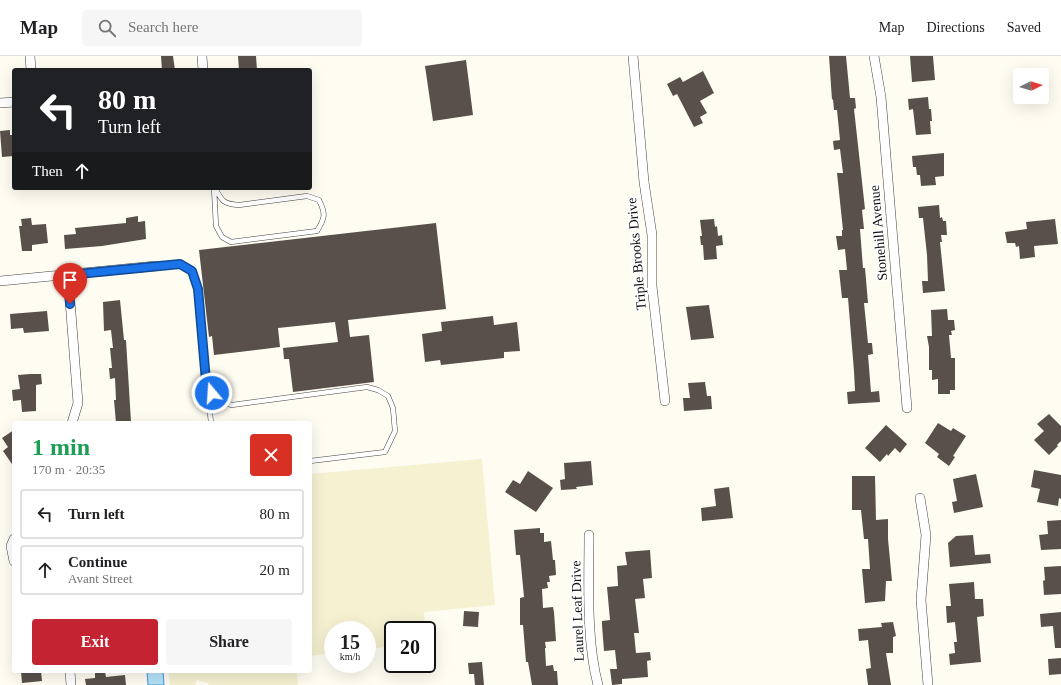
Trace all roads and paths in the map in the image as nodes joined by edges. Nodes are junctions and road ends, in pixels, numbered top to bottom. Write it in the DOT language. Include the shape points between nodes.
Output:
graph roads {
  1 [pos="30,56"];
  2 [pos="202,56"];
  3 [pos="633,56"];
  4 [pos="874,56"];
  5 [pos="31,68"];
  6 [pos="203,68"];
  7 [pos="12,102"];
  8 [pos="0,103"];
  9 [pos="214,190"];
  10 [pos="215,190"];
  11 [pos="155,266"];
  12 [pos="68,275"];
  13 [pos="0,281"];
  14 [pos="206,381"];
  15 [pos="665,401"];
  16 [pos="907,408"];
  17 [pos="73,421"];
  18 [pos="211,421"];
  19 [pos="312,461"];
  20 [pos="920,498"];
  21 [pos="589,535"];
  22 [pos="70,673"];
  23 [pos="71,685"];
  24 [pos="598,685"];
  25 [pos="928,685"];
  1 -- 5 [label="street"];
  2 -- 6 [label="street"];
  3 -- 15 [label="street, Triple Brooks Drive" via="644,182 652,235 652,286"];
  4 -- 16 [label="street, Stonehill Avenue" via="881,97"];
  7 -- 8 [label="street"];
  9 -- 10 [label="lane" via="216,226 222,237 231,242 317,231 324,219 324,209 319,200 306,196 239,205 222,201"];
  11 -- 12 [label="street"];
  11 -- 14 [label="lane" via="180,264 192,271 198,289"];
  12 -- 13 [label="street"];
  12 -- 17 [label="street" via="78,403"];
  14 -- 18 [label="lane"];
  14 -- 19 [label="lane" via="218,401 232,405 367,387 388,396 393,408 395,431 385,452"];
  20 -- 25 [label="street" via="926,535 921,600"];
  21 -- 24 [label="street, Laurel Leaf Drive" via="593,666"];
  22 -- 23 [label="street"];
}
